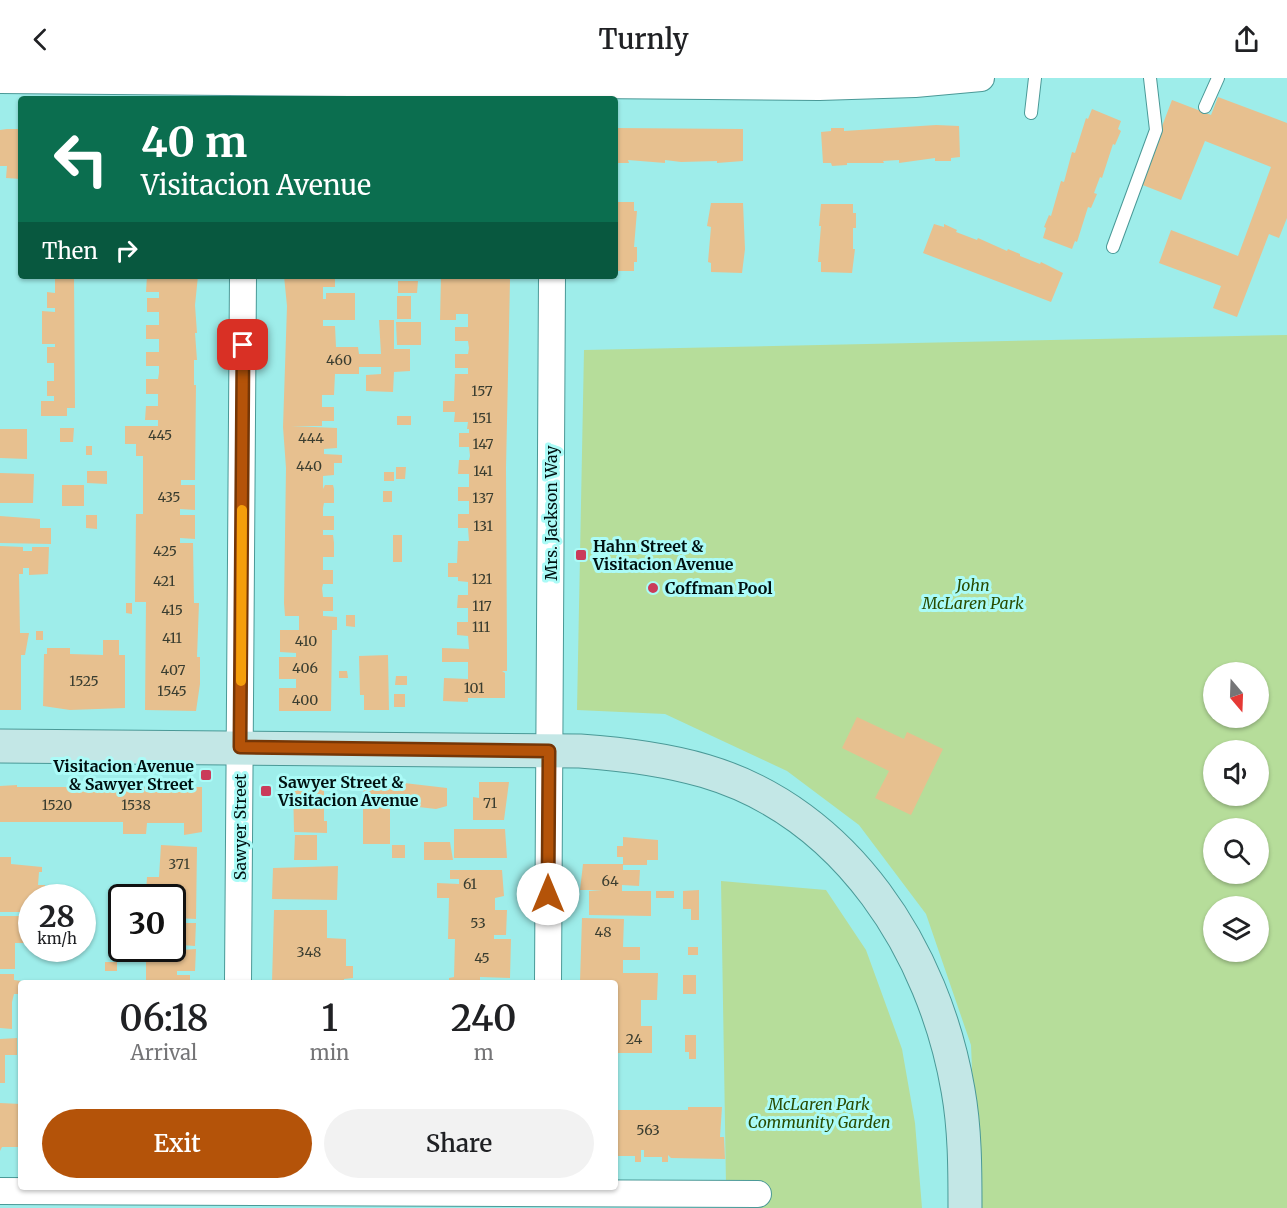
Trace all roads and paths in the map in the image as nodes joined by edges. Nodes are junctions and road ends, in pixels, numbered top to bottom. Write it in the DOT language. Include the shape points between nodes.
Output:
graph roads {
  1 [pos="981,78"];
  2 [pos="1035,78"];
  3 [pos="1150,78"];
  4 [pos="1218,78"];
  5 [pos="57,79"];
  6 [pos="0,80"];
  7 [pos="791,82"];
  8 [pos="244,86"];
  9 [pos="553,87"];
  10 [pos="1206,107"];
  11 [pos="1031,113"];
  12 [pos="1113,247"];
  13 [pos="243,279"];
  14 [pos="552,279"];
  15 [pos="0,746"];
  16 [pos="240,747"];
  17 [pos="549,751"];
  18 [pos="238,980"];
  19 [pos="548,980"];
  20 [pos="494,1190"];
  21 [pos="588,1190"];
  22 [pos="0,1191"];
  23 [pos="758,1194"];
  24 [pos="236,1195"];
  25 [pos="965,1208"];
  1 -- 7 [label="street" via="866,86"];
  2 -- 11 [label="lane"];
  3 -- 12 [label="lane" via="1156,130"];
  4 -- 10 [label="lane"];
  5 -- 6 [label="street"];
  5 -- 8 [label="street"];
  7 -- 9 [label="street"];
  8 -- 9 [label="street"];
  13 -- 16 [label="street, Sawyer Street"];
  14 -- 17 [label="street, Mrs. Jackson Way"];
  15 -- 16 [label="street"];
  16 -- 17 [label="street"];
  16 -- 18 [label="street, Sawyer Street"];
  17 -- 19 [label="street, Mrs. Jackson Way"];
  17 -- 25 [label="street" via="621,754 708,771 786,809 851,864 903,931 937,1008 958,1090"];
  20 -- 24 [label="street"];
  21 -- 23 [label="street"];
  22 -- 24 [label="street"];
}
